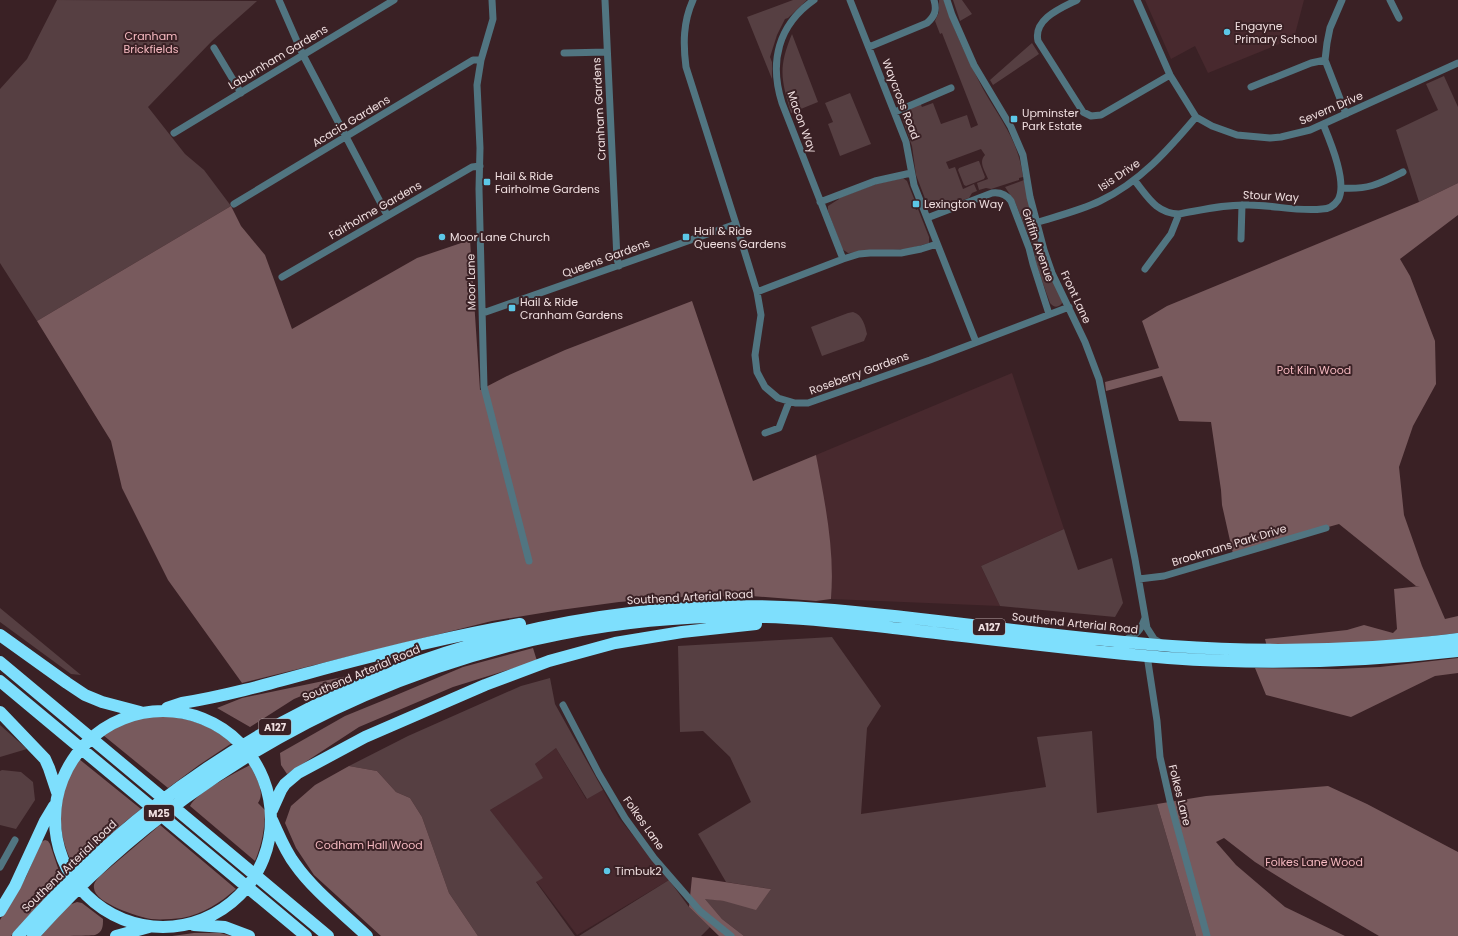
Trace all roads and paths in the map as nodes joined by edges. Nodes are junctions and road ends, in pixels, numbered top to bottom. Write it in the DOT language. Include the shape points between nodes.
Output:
graph roads {
  1 [pos="279,0"];
  2 [pos="394,0"];
  3 [pos="492,0"];
  4 [pos="605,0"];
  5 [pos="693,0"];
  6 [pos="814,0"];
  7 [pos="850,0"];
  8 [pos="934,0"];
  9 [pos="947,0"];
  10 [pos="1077,0"];
  11 [pos="1136,0"];
  12 [pos="1342,0"];
  13 [pos="1390,0"];
  14 [pos="1066,2"];
  15 [pos="1399,18"];
  16 [pos="869,47"];
  17 [pos="214,48"];
  18 [pos="607,52"];
  19 [pos="564,53"];
  20 [pos="303,55"];
  21 [pos="481,60"];
  22 [pos="1326,60"];
  23 [pos="1458,63"];
  24 [pos="1170,75"];
  25 [pos="1251,87"];
  26 [pos="951,88"];
  27 [pos="240,93"];
  28 [pos="895,112"];
  29 [pos="1346,114"];
  30 [pos="1196,116"];
  31 [pos="1323,124"];
  32 [pos="174,133"];
  33 [pos="346,138"];
  34 [pos="480,166"];
  35 [pos="1403,172"];
  36 [pos="911,173"];
  37 [pos="1135,180"];
  38 [pos="1341,188"];
  39 [pos="820,202"];
  40 [pos="234,204"];
  41 [pos="1242,205"];
  42 [pos="1179,214"];
  43 [pos="387,215"];
  44 [pos="927,218"];
  45 [pos="1035,223"];
  46 [pos="736,224"];
  47 [pos="1241,239"];
  48 [pos="937,244"];
  49 [pos="842,259"];
  50 [pos="619,266"];
  51 [pos="1145,269"];
  52 [pos="282,277"];
  53 [pos="757,292"];
  54 [pos="1069,307"];
  55 [pos="483,313"];
  56 [pos="1050,314"];
  57 [pos="976,342"];
  58 [pos="789,402"];
  59 [pos="765,433"];
  60 [pos="1326,528"];
  61 [pos="529,560"];
  62 [pos="1139,579"];
  63 [pos="738,606"];
  64 [pos="1145,618"];
  65 [pos="833,622"];
  66 [pos="0,635"];
  67 [pos="1458,639"];
  68 [pos="1120,642"];
  69 [pos="1173,646"];
  70 [pos="1458,651"];
  71 [pos="1150,656"];
  72 [pos="0,662"];
  73 [pos="0,681"];
  74 [pos="563,705"];
  75 [pos="160,710"];
  76 [pos="0,712"];
  77 [pos="140,712"];
  78 [pos="57,792"];
  79 [pos="55,805"];
  80 [pos="272,814"];
  81 [pos="15,840"];
  82 [pos="0,866"];
  83 [pos="0,911"];
  84 [pos="190,924"];
  85 [pos="150,926"];
  86 [pos="18,936"];
  87 [pos="33,936"];
  88 [pos="116,936"];
  89 [pos="249,936"];
  90 [pos="306,936"];
  91 [pos="328,936"];
  92 [pos="367,936"];
  93 [pos="731,936"];
  94 [pos="1207,936"];
  1 -- 20 [label="street"];
  2 -- 20 [label="street, Laburnham Gardens"];
  3 -- 21 [label="street, Moor Lane" via="493,19"];
  4 -- 18 [label="street, Cranham Gardens"];
  5 -- 46 [label="street, Roseberry Gardens" via="684,36 686,67"];
  6 -- 39 [label="street, Macon Way" via="788,25 780,46 776,70 782,103"];
  7 -- 16 [label="street, Waycross Road"];
  8 -- 16 [label="street" via="935,12 927,23"];
  9 -- 45 [label="street, Front Lane" via="974,65 1011,127 1022,156"];
  10 -- 14 [label="street"];
  11 -- 24 [label="street, Severn Drive"];
  12 -- 22 [label="street" via="1330,28"];
  13 -- 15 [label="street"];
  14 -- 24 [label="street" via="1040,24 1037,36 1083,112 1091,116 1100,115"];
  16 -- 28 [label="street, Waycross Road"];
  17 -- 27 [label="street"];
  18 -- 19 [label="street"];
  18 -- 50 [label="street, Cranham Gardens"];
  20 -- 27 [label="street, Laburnham Gardens"];
  20 -- 33 [label="street"];
  21 -- 33 [label="street, Acacia Gardens" via="473,60"];
  21 -- 34 [label="street, Moor Lane" via="477,85"];
  22 -- 25 [label="street" via="1312,62"];
  22 -- 29 [label="street"];
  23 -- 29 [label="street, Severn Drive"];
  24 -- 30 [label="street, Severn Drive"];
  26 -- 28 [label="street"];
  27 -- 32 [label="street, Laburnham Gardens"];
  28 -- 36 [label="street, Waycross Road" via="906,142"];
  29 -- 31 [label="street, Severn Drive"];
  30 -- 31 [label="street, Severn Drive" via="1204,123 1230,133 1258,138 1281,137"];
  30 -- 37 [label="street, Isis Drive" via="1168,149"];
  31 -- 38 [label="street" via="1338,163"];
  33 -- 40 [label="street, Acacia Gardens"];
  33 -- 43 [label="street"];
  34 -- 43 [label="street, Fairholme Gardens" via="472,167"];
  34 -- 55 [label="street, Moor Lane"];
  35 -- 38 [label="street" via="1362,189"];
  36 -- 39 [label="street" via="875,181"];
  36 -- 44 [label="street, Waycross Road"];
  37 -- 42 [label="street, Stour Way" via="1158,207"];
  37 -- 45 [label="street, Isis Drive" via="1088,206"];
  38 -- 41 [label="street, Stour Way" via="1334,205 1323,209"];
  39 -- 49 [label="street, Macon Way"];
  41 -- 42 [label="street, Stour Way"];
  41 -- 47 [label="street"];
  42 -- 51 [label="street" via="1171,234"];
  43 -- 52 [label="street, Fairholme Gardens"];
  44 -- 48 [label="street, Waycross Road"];
  44 -- 56 [label="street, Griffin Avenue" via="992,193 1006,196 1011,201 1029,248"];
  45 -- 54 [label="street, Front Lane" via="1050,267"];
  46 -- 50 [label="street, Queens Gardens"];
  46 -- 53 [label="street, Roseberry Gardens"];
  48 -- 49 [label="street" via="912,252 870,252"];
  48 -- 57 [label="street, Waycross Road"];
  49 -- 53 [label="street"];
  50 -- 55 [label="street, Queens Gardens"];
  53 -- 58 [label="street, Roseberry Gardens" via="761,315 755,355 757,372 769,391"];
  54 -- 56 [label="street, Roseberry Gardens"];
  54 -- 62 [label="street, Front Lane" via="1099,379"];
  55 -- 61 [label="street, Moor Lane" via="484,387"];
  56 -- 57 [label="street, Roseberry Gardens"];
  57 -- 58 [label="street, Roseberry Gardens" via="808,403"];
  58 -- 59 [label="street" via="779,428"];
  60 -- 62 [label="street, Brookmans Park Drive" via="1164,576"];
  62 -- 64 [label="street, Front Lane"];
  63 -- 68 [label="highway, Southend Arterial Road / A127" via="835,610"];
  63 -- 75 [label="highway" via="677,604 613,608 492,629"];
  63 -- 86 [label="highway, Southend Arterial Road / A127" via="633,612 536,628 430,657 344,692 286,720 232,752 153,806 79,872"];
  64 -- 68 [label="street" via="1136,634"];
  64 -- 69 [label="street, Front Lane" via="1148,632 1154,639"];
  65 -- 71 [label="highway, Southend Arterial Road / A127"];
  65 -- 80 [label="highway" via="748,624 682,632 615,643 549,662 470,691 339,750 289,780 281,790"];
  65 -- 87 [label="highway, Southend Arterial Road / A127" via="738,617 615,625 523,642 404,679 348,702 292,730 238,761 191,793 113,855"];
  66 -- 77 [label="highway" via="81,692 102,702"];
  67 -- 69 [label="highway, Southend Arterial Road / A127" via="1433,643 1325,649 1256,650"];
  68 -- 69 [label="highway, Southend Arterial Road / A127"];
  70 -- 71 [label="highway, Southend Arterial Road / A127" via="1337,662 1228,661"];
  71 -- 94 [label="street, Folkes Lane" via="1148,662 1160,757"];
  72 -- 91 [label="highway, M25"];
  73 -- 90 [label="highway, M25"];
  74 -- 93 [label="street, Folkes Lane" via="629,824 654,858 700,910"];
  75 -- 77 [label="highway"];
  75 -- 80 [label="highway" via="191,713 203,717 223,726 239,740 255,761 266,785"];
  76 -- 78 [label="highway" via="45,759"];
  77 -- 78 [label="highway" via="109,726 89,739 68,767"];
  78 -- 79 [label="highway"];
  79 -- 83 [label="highway"];
  79 -- 85 [label="highway" via="56,838 62,858 77,883 105,910 136,924"];
  80 -- 84 [label="highway" via="265,857 256,877 239,896 220,911"];
  80 -- 92 [label="highway" via="284,847 300,870"];
  81 -- 82 [label="street"];
  84 -- 85 [label="highway" via="172,927"];
  84 -- 89 [label="highway" via="225,927"];
  85 -- 88 [label="highway"];
}
